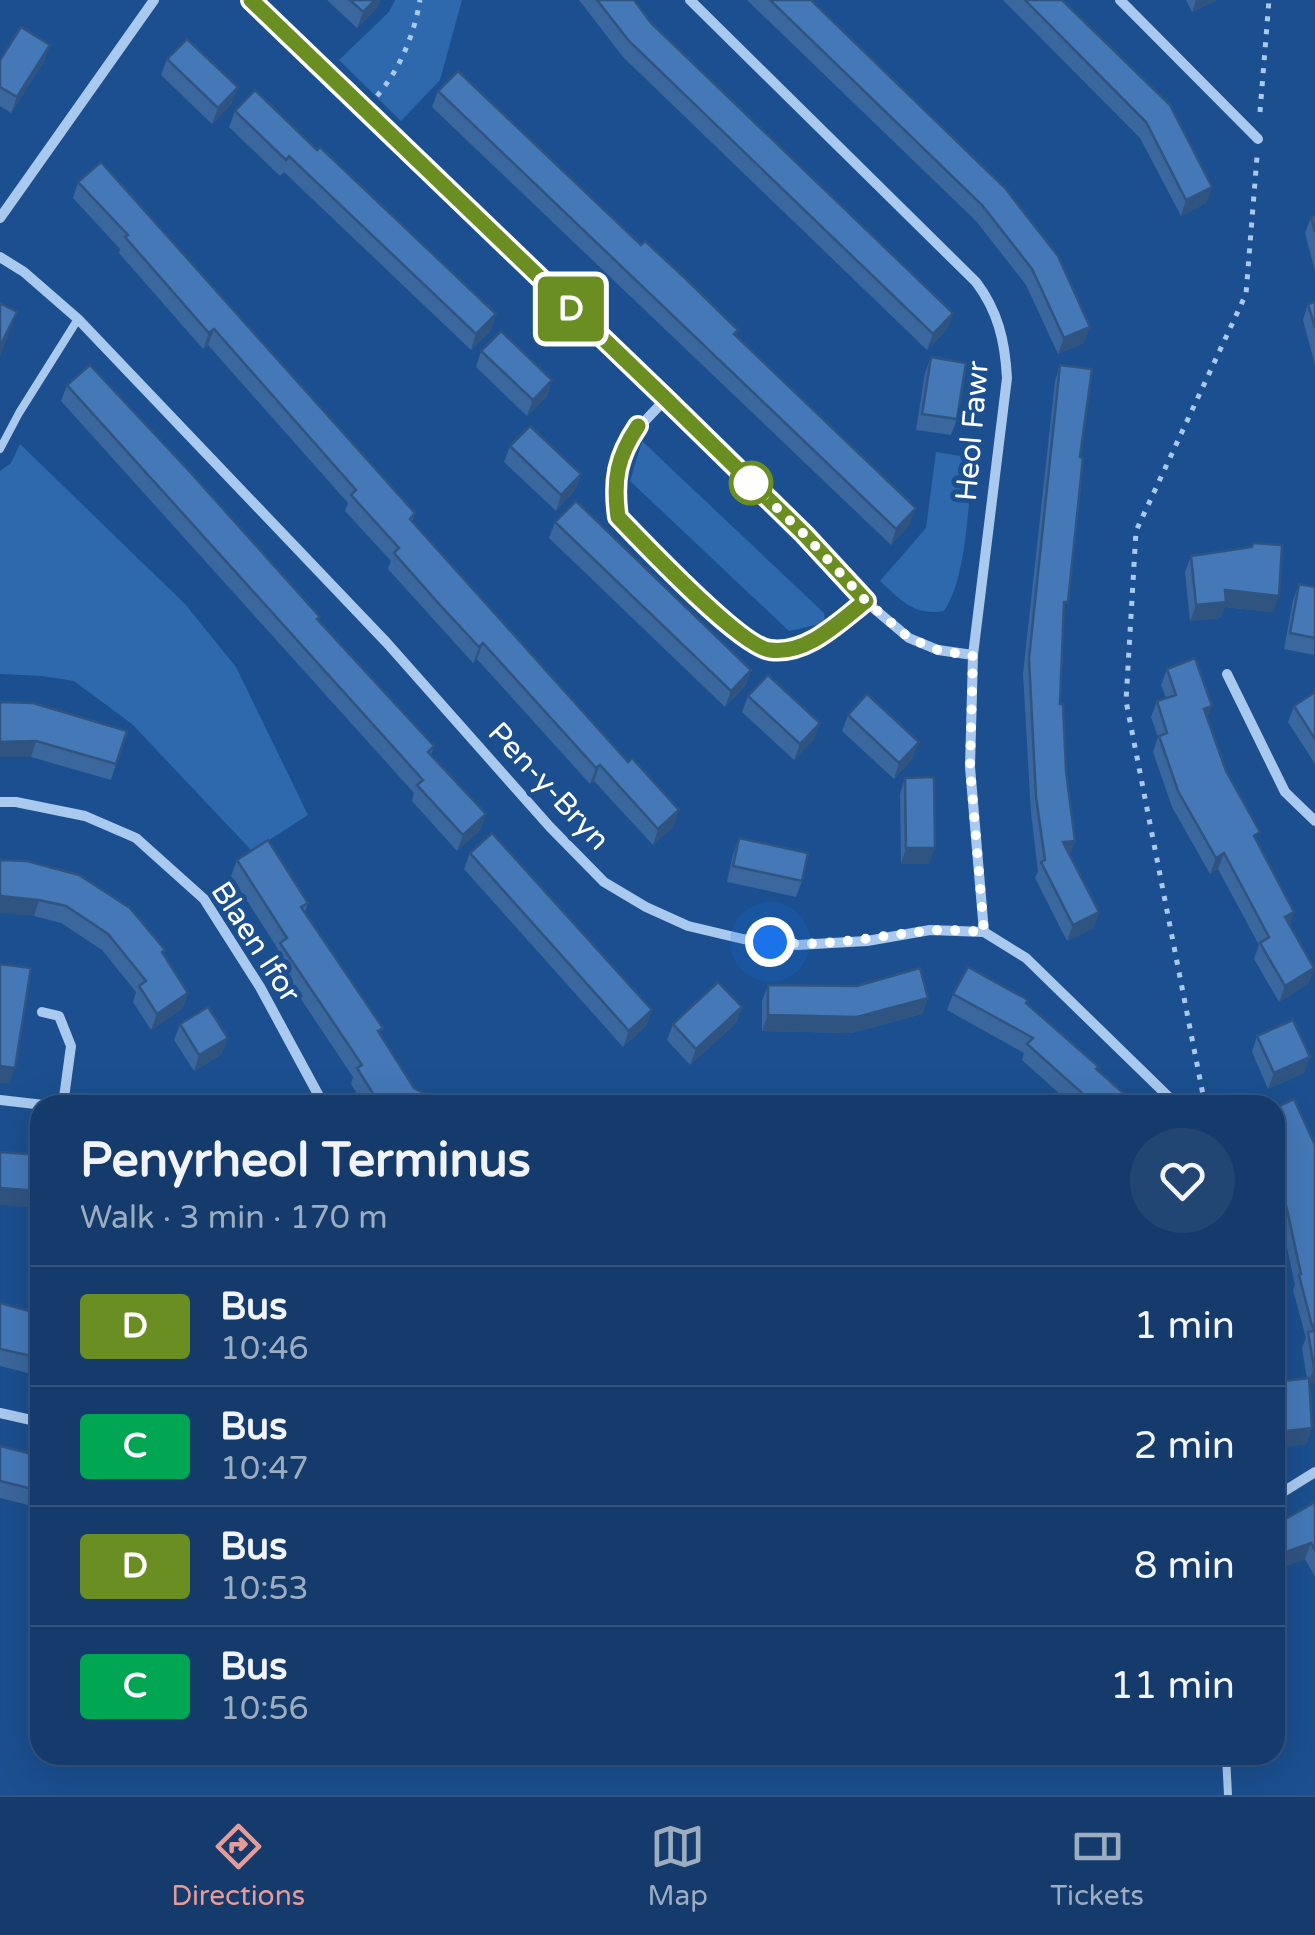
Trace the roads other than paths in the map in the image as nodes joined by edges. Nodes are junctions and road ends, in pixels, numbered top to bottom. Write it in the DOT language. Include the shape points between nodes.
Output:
graph roads {
  1 [pos="154,0"];
  2 [pos="250,0"];
  3 [pos="690,0"];
  4 [pos="1120,0"];
  5 [pos="1258,139"];
  6 [pos="0,218"];
  7 [pos="0,257"];
  8 [pos="78,319"];
  9 [pos="666,399"];
  10 [pos="0,449"];
  11 [pos="866,601"];
  12 [pos="973,656"];
  13 [pos="1227,674"];
  14 [pos="0,802"];
  15 [pos="1315,821"];
  16 [pos="984,932"];
  17 [pos="42,1012"];
  18 [pos="64,1095"];
  19 [pos="322,1095"];
  20 [pos="1167,1095"];
  21 [pos="0,1100"];
  22 [pos="30,1103"];
  23 [pos="0,1413"];
  24 [pos="30,1420"];
  25 [pos="1315,1472"];
  26 [pos="1285,1491"];
  27 [pos="1226,1765"];
  28 [pos="1228,1795"];
  1 -- 6 [label="street"];
  2 -- 9 [label="street"];
  3 -- 12 [label="street, Heol Fawr" via="976,282 997,316 1007,378"];
  4 -- 5 [label="street"];
  7 -- 8 [label="street, Pen-y-Bryn"];
  8 -- 10 [label="lane"];
  8 -- 16 [label="street, Pen-y-Bryn" via="604,882 688,926 743,939 797,945 930,930"];
  9 -- 11 [label="street"];
  9 -- 11 [label="street" via="638,426 616,468 618,517 647,547 741,634 768,650 798,648"];
  11 -- 12 [label="street" via="909,638"];
  12 -- 16 [label="street, Heol Fawr" via="970,767"];
  13 -- 15 [label="street" via="1286,792"];
  14 -- 19 [label="street, Blaen Ifor" via="85,816 136,838 204,899"];
  16 -- 20 [label="street, Pen-y-Bryn" via="1026,958"];
  17 -- 18 [label="street" via="59,1016 71,1046"];
  21 -- 22 [label="street"];
  23 -- 24 [label="street"];
  25 -- 26 [label="street"];
  27 -- 28 [label="lane"];
}
